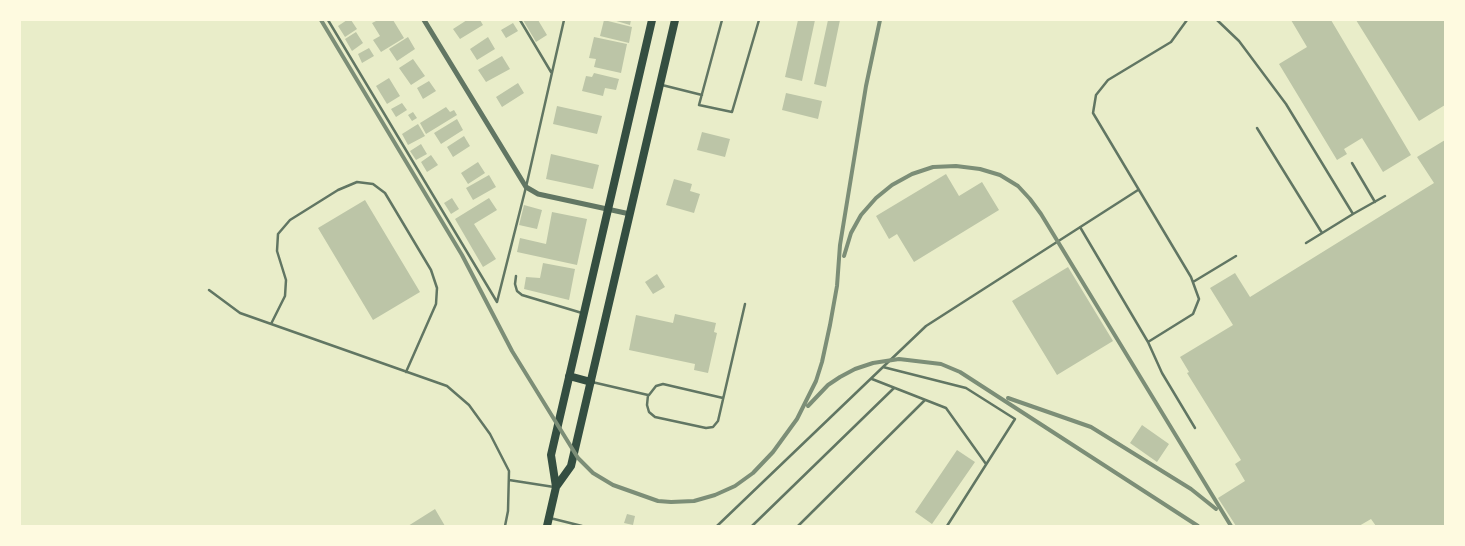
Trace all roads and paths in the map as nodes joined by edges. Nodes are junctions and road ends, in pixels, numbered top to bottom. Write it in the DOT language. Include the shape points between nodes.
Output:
graph roads {
  1 [pos="328,20"];
  2 [pos="424,20"];
  3 [pos="520,20"];
  4 [pos="564,20"];
  5 [pos="652,20"];
  6 [pos="675,20"];
  7 [pos="722,20"];
  8 [pos="759,20"];
  9 [pos="1187,20"];
  10 [pos="1217,20"];
  11 [pos="552,74"];
  12 [pos="660,84"];
  13 [pos="702,95"];
  14 [pos="1257,128"];
  15 [pos="1352,163"];
  16 [pos="526,188"];
  17 [pos="1138,190"];
  18 [pos="1385,196"];
  19 [pos="1375,202"];
  20 [pos="608,208"];
  21 [pos="630,214"];
  22 [pos="1353,214"];
  23 [pos="1080,227"];
  24 [pos="1322,233"];
  25 [pos="1306,243"];
  26 [pos="1236,256"];
  27 [pos="516,276"];
  28 [pos="1193,282"];
  29 [pos="209,290"];
  30 [pos="745,304"];
  31 [pos="584,313"];
  32 [pos="271,324"];
  33 [pos="1148,342"];
  34 [pos="883,367"];
  35 [pos="406,372"];
  36 [pos="569,376"];
  37 [pos="872,379"];
  38 [pos="591,382"];
  39 [pos="894,388"];
  40 [pos="648,395"];
  41 [pos="723,398"];
  42 [pos="925,400"];
  43 [pos="1195,428"];
  44 [pos="986,464"];
  45 [pos="509,480"];
  46 [pos="556,487"];
  47 [pos="549,517"];
  48 [pos="505,526"];
  49 [pos="547,526"];
  50 [pos="582,526"];
  51 [pos="716,526"];
  52 [pos="752,526"];
  53 [pos="798,526"];
  54 [pos="947,526"];
  1 -- 16 [label="lane" via="497,302"];
  2 -- 16 [label="street"];
  3 -- 11 [label="lane"];
  4 -- 11 [label="lane"];
  5 -- 20 [label="main road"];
  6 -- 12 [label="main road"];
  7 -- 13 [label="lane"];
  8 -- 13 [label="lane" via="732,112 699,105"];
  9 -- 17 [label="lane" via="1171,42 1108,80 1096,95 1093,113"];
  10 -- 22 [label="lane" via="1239,41 1286,104"];
  11 -- 16 [label="lane"];
  12 -- 13 [label="lane"];
  12 -- 21 [label="main road"];
  14 -- 24 [label="lane"];
  15 -- 19 [label="lane"];
  16 -- 20 [label="street" via="538,194"];
  17 -- 23 [label="lane"];
  17 -- 28 [label="lane"];
  18 -- 19 [label="lane"];
  19 -- 22 [label="lane"];
  20 -- 21 [label="street"];
  20 -- 31 [label="main road"];
  21 -- 38 [label="main road"];
  22 -- 24 [label="lane"];
  23 -- 33 [label="lane"];
  23 -- 34 [label="lane" via="926,326"];
  24 -- 25 [label="lane"];
  26 -- 28 [label="lane"];
  27 -- 31 [label="lane" via="516,291 522,295"];
  28 -- 33 [label="lane" via="1198,299 1193,314"];
  29 -- 32 [label="lane" via="240,313"];
  30 -- 41 [label="lane"];
  31 -- 36 [label="main road"];
  32 -- 35 [label="lane"];
  32 -- 35 [label="lane" via="285,296 286,280 277,251 278,234 290,220 338,190 357,182 373,184 385,194 431,270 438,288 436,304"];
  33 -- 43 [label="lane" via="1162,373"];
  34 -- 37 [label="lane"];
  34 -- 44 [label="lane" via="966,388 1015,420"];
  35 -- 45 [label="lane" via="448,386 469,405 490,434 509,471"];
  36 -- 38 [label="main road"];
  36 -- 46 [label="main road" via="551,455"];
  37 -- 39 [label="lane"];
  37 -- 51 [label="lane"];
  38 -- 40 [label="lane"];
  38 -- 46 [label="main road" via="571,466"];
  39 -- 42 [label="lane"];
  39 -- 52 [label="lane"];
  40 -- 41 [label="lane" via="656,386 663,384"];
  40 -- 41 [label="lane" via="649,412 655,417 706,428 713,427 718,421"];
  42 -- 44 [label="lane" via="946,408"];
  42 -- 53 [label="lane"];
  44 -- 54 [label="lane"];
  45 -- 46 [label="lane"];
  45 -- 48 [label="lane"];
  46 -- 47 [label="main road"];
  47 -- 49 [label="main road"];
  47 -- 50 [label="lane"];
}
